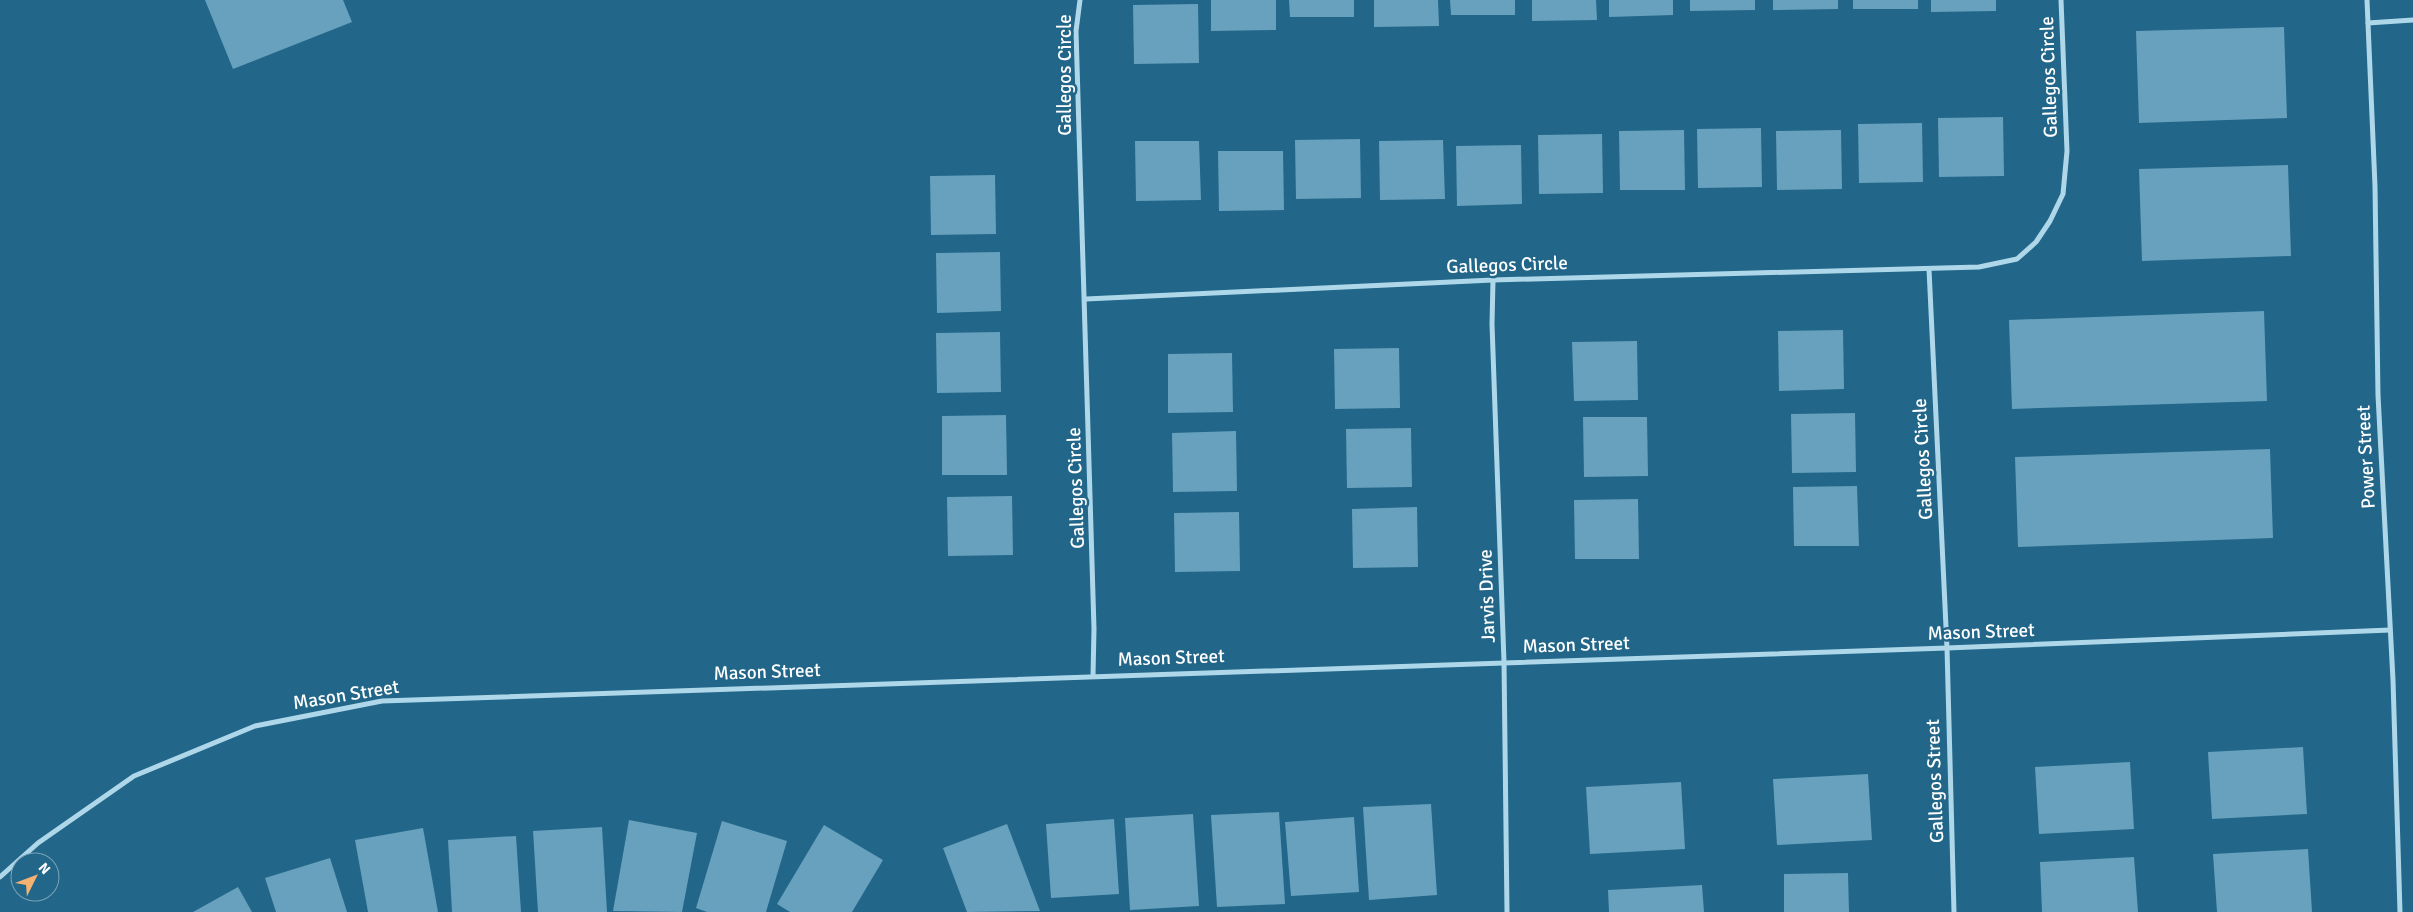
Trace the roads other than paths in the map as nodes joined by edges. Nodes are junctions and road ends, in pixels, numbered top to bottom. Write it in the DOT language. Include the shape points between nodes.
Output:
graph roads {
  1 [pos="1080,0"];
  2 [pos="2061,0"];
  3 [pos="2367,0"];
  4 [pos="2413,20"];
  5 [pos="2368,23"];
  6 [pos="1930,268"];
  7 [pos="1493,280"];
  8 [pos="1086,299"];
  9 [pos="2390,630"];
  10 [pos="1947,648"];
  11 [pos="1504,662"];
  12 [pos="1093,676"];
  13 [pos="0,877"];
  14 [pos="1507,912"];
  15 [pos="1954,912"];
  16 [pos="2400,912"];
  1 -- 8 [label="street, Gallegos Circle" via="1076,31"];
  2 -- 6 [label="street, Gallegos Circle" via="2067,151 2063,194 2050,221 2036,242 2017,259 1979,267"];
  3 -- 5 [label="street, Power Street"];
  4 -- 5 [label="street"];
  5 -- 9 [label="street, Power Street" via="2375,186 2378,395"];
  6 -- 7 [label="street, Gallegos Circle"];
  6 -- 10 [label="street, Gallegos Circle"];
  7 -- 8 [label="street, Gallegos Circle"];
  7 -- 11 [label="street, Jarvis Drive"];
  8 -- 12 [label="street, Gallegos Circle"];
  9 -- 10 [label="street, Mason Street"];
  9 -- 16 [label="street, Power Street"];
  10 -- 11 [label="street, Mason Street"];
  10 -- 15 [label="street, Gallegos Street"];
  11 -- 12 [label="street, Mason Street"];
  11 -- 14 [label="street, Jarvis Drive"];
  12 -- 13 [label="street, Mason Street" via="382,701 256,726 134,776 38,844"];
}
